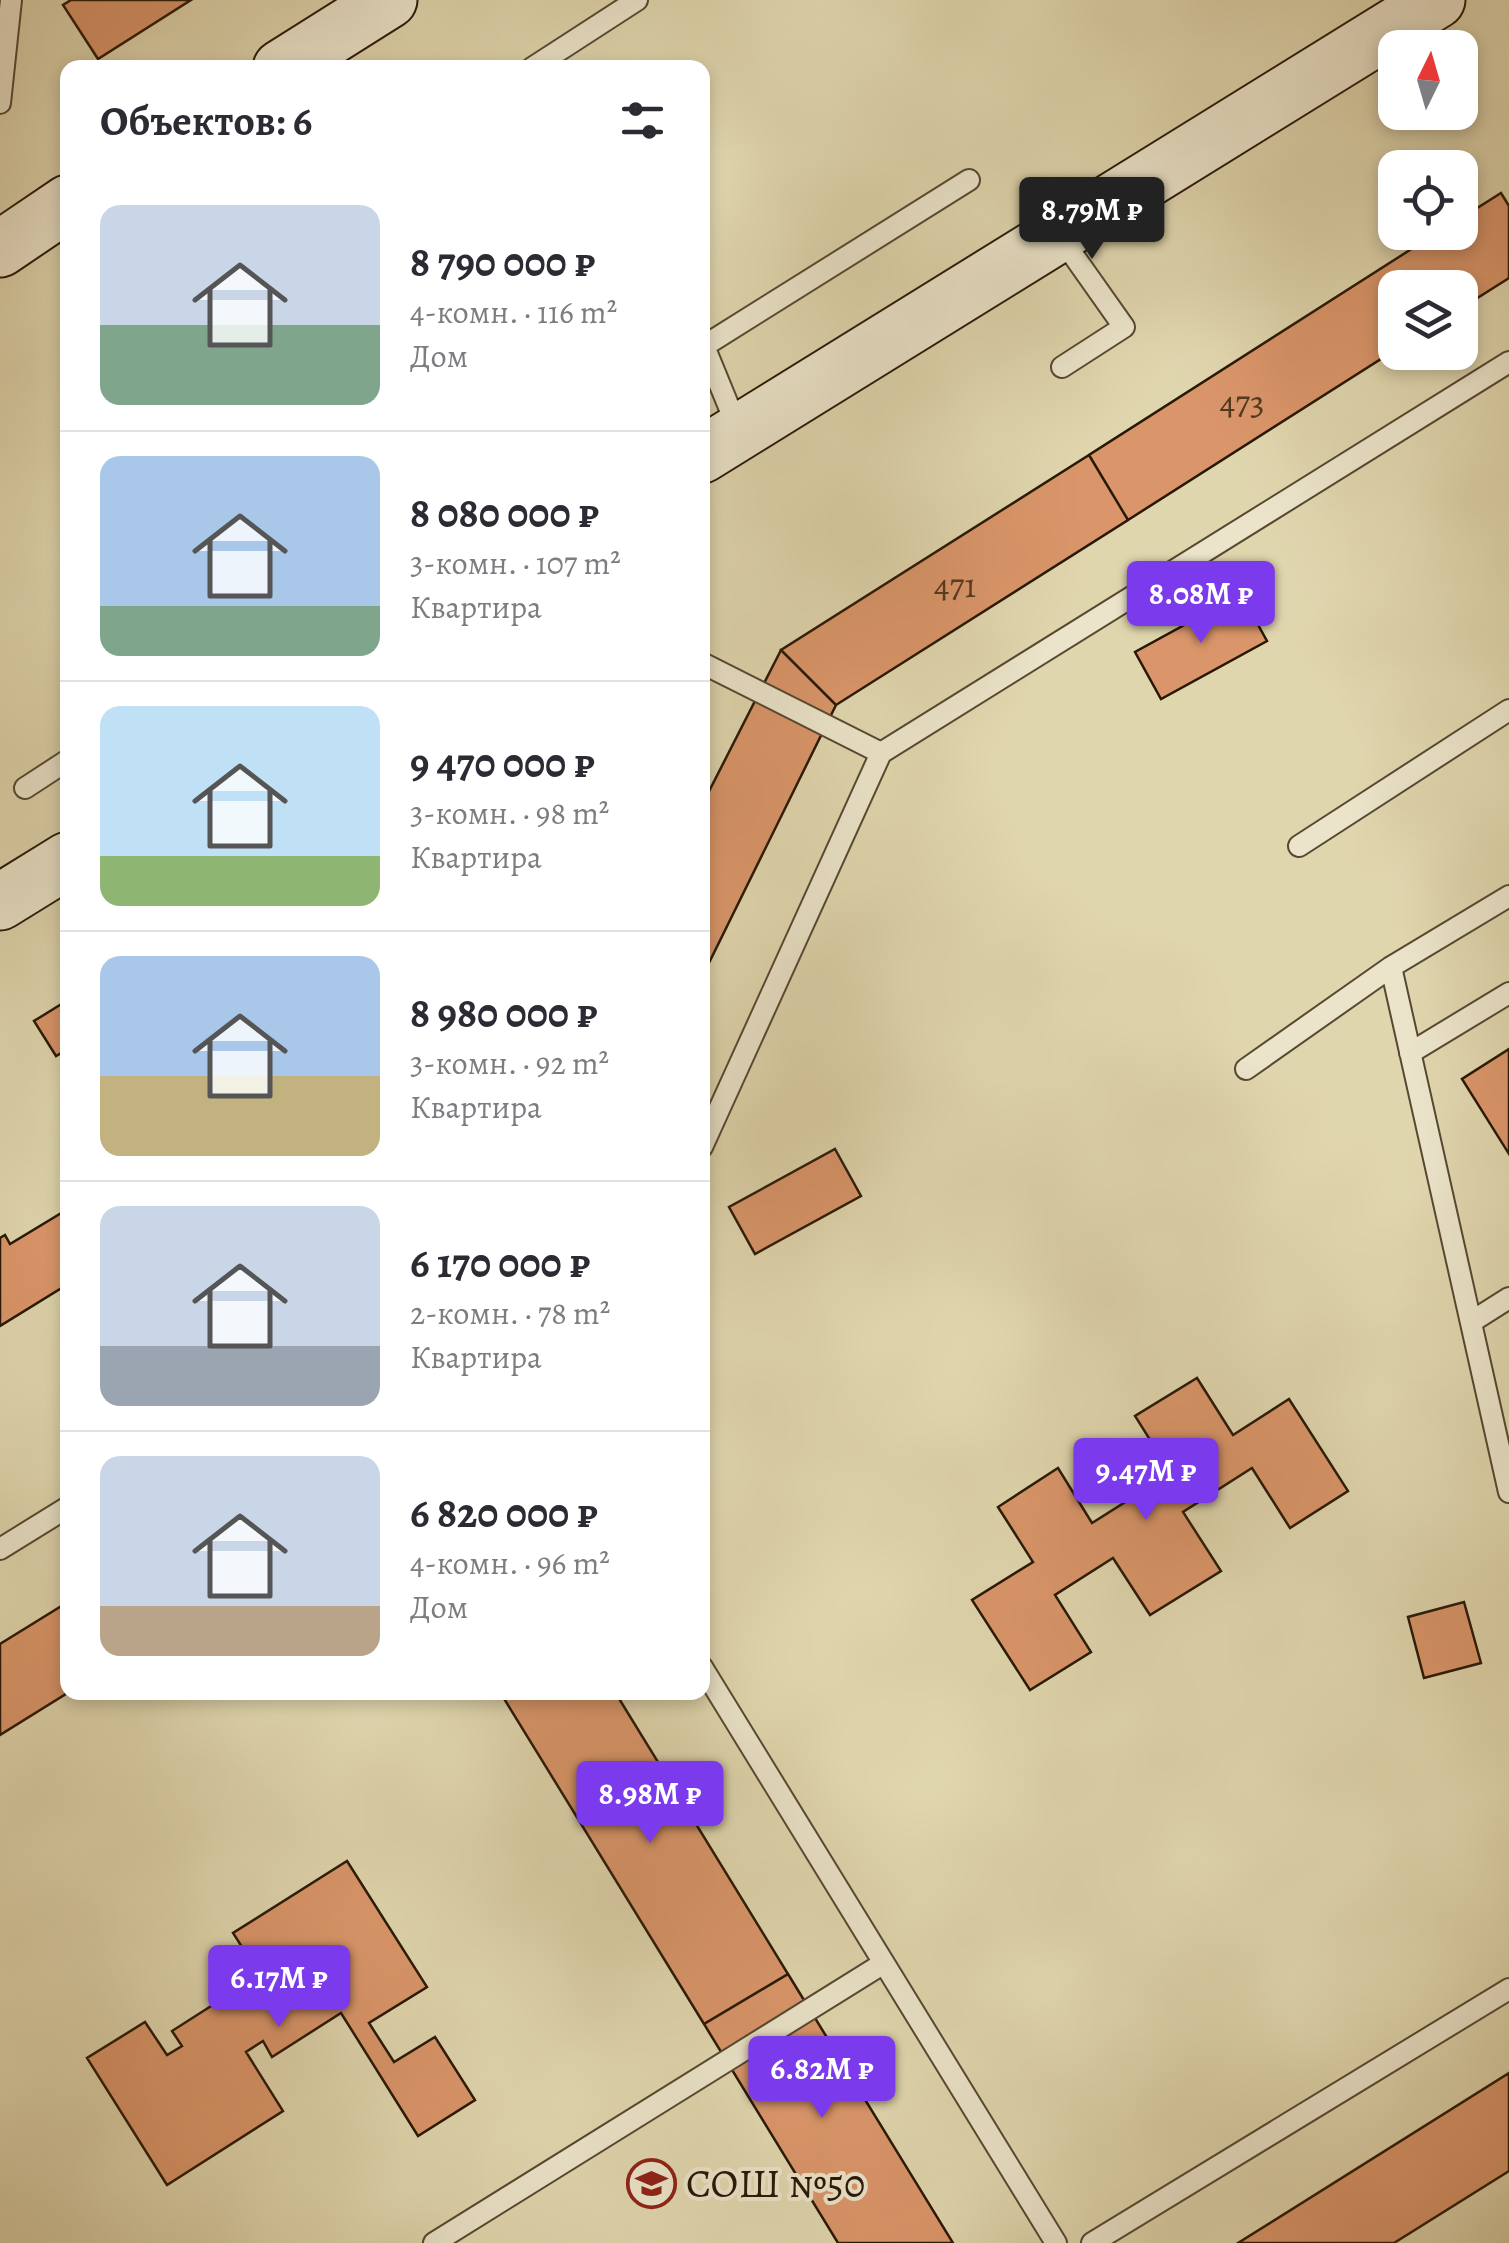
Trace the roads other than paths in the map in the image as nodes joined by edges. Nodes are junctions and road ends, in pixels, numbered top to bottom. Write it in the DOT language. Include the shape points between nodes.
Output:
graph roads {
  1 [pos="10,0"];
  2 [pos="389,0"];
  3 [pos="637,0"];
  4 [pos="1436,0"];
  5 [pos="294,60"];
  6 [pos="544,60"];
  7 [pos="0,103"];
  8 [pos="969,180"];
  9 [pos="60,208"];
  10 [pos="1058,234"];
  11 [pos="0,249"];
  12 [pos="710,341"];
  13 [pos="1509,362"];
  14 [pos="1062,366"];
  15 [pos="710,385"];
  16 [pos="720,443"];
  17 [pos="710,667"];
  18 [pos="1509,710"];
  19 [pos="881,753"];
  20 [pos="60,765"];
  21 [pos="25,788"];
  22 [pos="1298,846"];
  23 [pos="60,865"];
  24 [pos="1509,896"];
  25 [pos="0,902"];
  26 [pos="1391,967"];
  27 [pos="1509,993"];
  28 [pos="1410,1053"];
  29 [pos="1246,1069"];
  30 [pos="710,1129"];
  31 [pos="1509,1298"];
  32 [pos="1471,1322"];
  33 [pos="1509,1492"];
  34 [pos="60,1512"];
  35 [pos="0,1548"];
  36 [pos="710,1681"];
  37 [pos="884,1963"];
  38 [pos="1509,1990"];
  39 [pos="434,2243"];
  40 [pos="1056,2243"];
  41 [pos="1092,2243"];
  1 -- 7 [label="lane"];
  2 -- 5 [label="main road"];
  3 -- 6 [label="lane"];
  4 -- 10 [label="main road"];
  8 -- 12 [label="lane"];
  9 -- 11 [label="main road"];
  10 -- 14 [label="lane" via="1124,327"];
  10 -- 16 [label="main road"];
  13 -- 19 [label="lane"];
  15 -- 16 [label="lane"];
  17 -- 19 [label="lane"];
  18 -- 22 [label="lane"];
  19 -- 30 [label="lane"];
  20 -- 21 [label="lane"];
  23 -- 25 [label="main road"];
  24 -- 26 [label="lane"];
  26 -- 28 [label="lane"];
  26 -- 29 [label="lane"];
  27 -- 28 [label="lane"];
  28 -- 32 [label="lane"];
  31 -- 32 [label="lane"];
  32 -- 33 [label="lane"];
  34 -- 35 [label="lane"];
  36 -- 37 [label="lane"];
  37 -- 39 [label="lane"];
  37 -- 40 [label="lane"];
  38 -- 41 [label="lane"];
}
